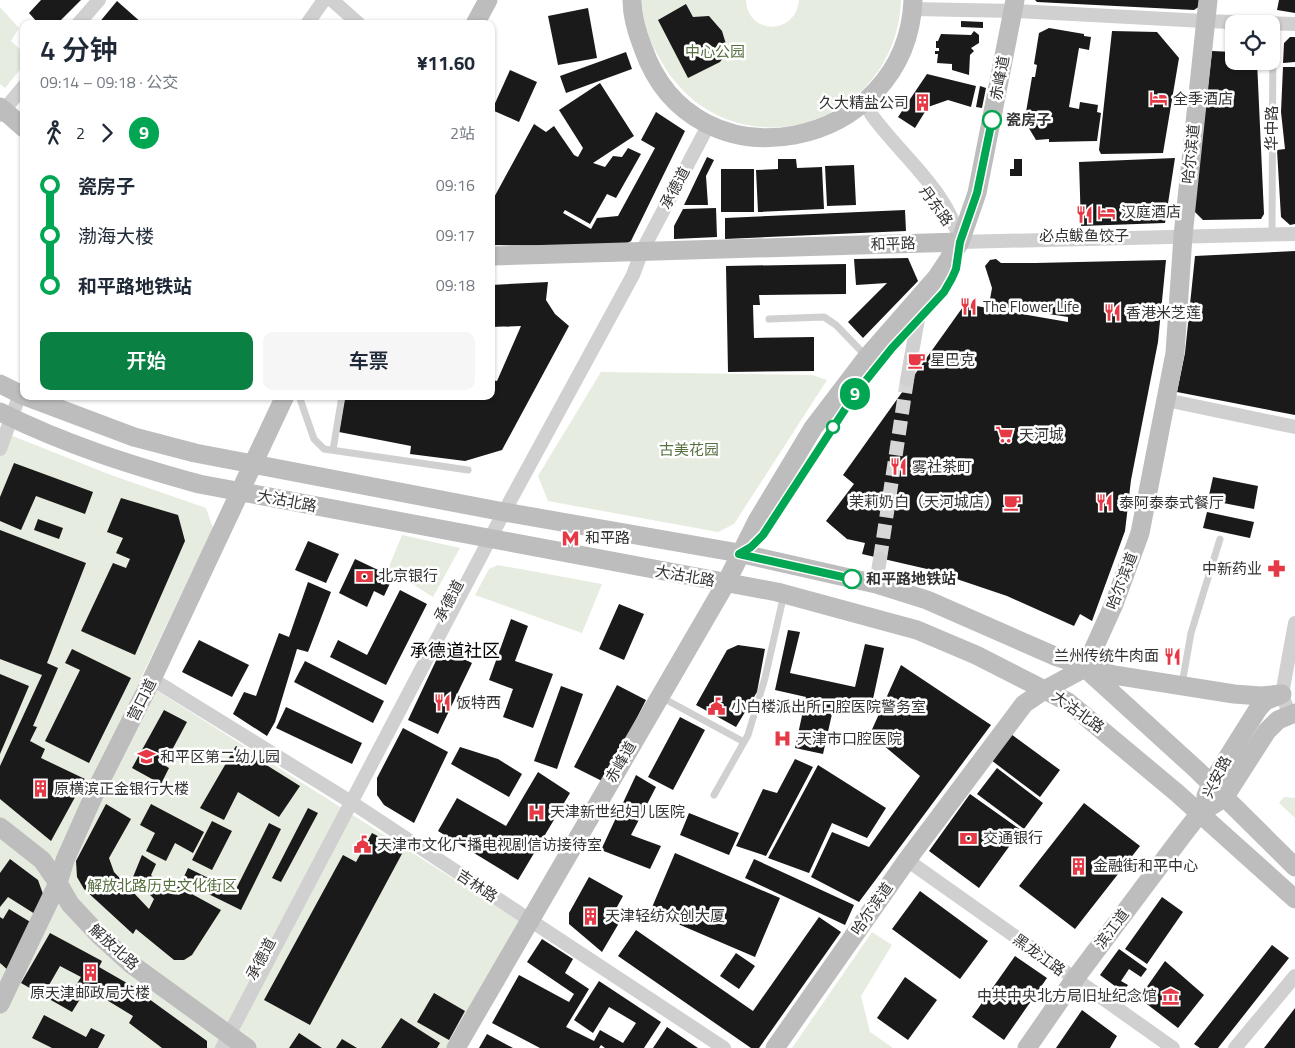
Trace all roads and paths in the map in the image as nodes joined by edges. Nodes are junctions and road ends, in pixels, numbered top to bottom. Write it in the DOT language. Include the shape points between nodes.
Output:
graph roads {
  1 [pos="99,0"];
  2 [pos="103,0"];
  3 [pos="324,0"];
  4 [pos="332,0"];
  5 [pos="488,0"];
  6 [pos="632,0"];
  7 [pos="1208,0"];
  8 [pos="913,5"];
  9 [pos="1014,6"];
  10 [pos="82,20"];
  11 [pos="86,20"];
  12 [pos="310,20"];
  13 [pos="351,20"];
  14 [pos="477,20"];
  15 [pos="1204,22"];
  16 [pos="1225,22"];
  17 [pos="1280,23"];
  18 [pos="1295,24"];
  19 [pos="1273,70"];
  20 [pos="20,90"];
  21 [pos="20,94"];
  22 [pos="872,96"];
  23 [pos="1,111"];
  24 [pos="849,114"];
  25 [pos="709,124"];
  26 [pos="20,125"];
  27 [pos="1272,234"];
  28 [pos="1295,234"];
  29 [pos="1183,236"];
  30 [pos="960,242"];
  31 [pos="642,251"];
  32 [pos="495,256"];
  33 [pos="769,319"];
  34 [pos="918,319"];
  35 [pos="867,357"];
  36 [pos="907,380"];
  37 [pos="0,384"];
  38 [pos="20,394"];
  39 [pos="20,399"];
  40 [pos="37,400"];
  41 [pos="283,400"];
  42 [pos="300,400"];
  43 [pos="341,400"];
  44 [pos="1166,400"];
  45 [pos="6,415"];
  46 [pos="1295,427"];
  47 [pos="0,449"];
  48 [pos="333,450"];
  49 [pos="252,465"];
  50 [pos="468,470"];
  51 [pos="241,493"];
  52 [pos="501,511"];
  53 [pos="486,539"];
  54 [pos="1220,539"];
  55 [pos="739,554"];
  56 [pos="880,559"];
  57 [pos="726,583"];
  58 [pos="876,584"];
  59 [pos="784,594"];
  60 [pos="1295,624"];
  61 [pos="1085,668"];
  62 [pos="152,679"];
  63 [pos="1182,687"];
  64 [pos="1046,689"];
  65 [pos="1289,693"];
  66 [pos="659,695"];
  67 [pos="1292,714"];
  68 [pos="744,742"];
  69 [pos="1211,784"];
  70 [pos="714,795"];
  71 [pos="1224,798"];
  72 [pos="348,801"];
  73 [pos="1200,813"];
  74 [pos="0,827"];
  75 [pos="906,860"];
  76 [pos="1295,867"];
  77 [pos="58,883"];
  78 [pos="1295,899"];
  79 [pos="530,921"];
  80 [pos="1295,976"];
  81 [pos="1074,980"];
  82 [pos="0,1004"];
  83 [pos="225,1042"];
  84 [pos="247,1048"];
  85 [pos="456,1048"];
  86 [pos="724,1048"];
  87 [pos="775,1048"];
  88 [pos="1027,1048"];
  89 [pos="1173,1048"];
  90 [pos="1235,1048"];
  1 -- 10 [label="street"];
  2 -- 11 [label="street"];
  3 -- 12 [label="street"];
  4 -- 13 [label="street"];
  5 -- 14 [label="main road"];
  6 -- 25 [label="main road" via="640,40 656,77 672,98"];
  7 -- 15 [label="main road, 哈尔滨道"];
  8 -- 9 [label="street"];
  8 -- 22 [label="main road" via="900,55"];
  9 -- 15 [label="street"];
  9 -- 30 [label="main road, 赤峰道" via="977,193"];
  15 -- 16 [label="street"];
  15 -- 29 [label="main road, 哈尔滨道"];
  17 -- 18 [label="street"];
  19 -- 27 [label="lane, 华中路"];
  20 -- 23 [label="street"];
  21 -- 23 [label="street"];
  22 -- 24 [label="main road"];
  22 -- 30 [label="street, 丹东路" via="871,114 942,199 954,220"];
  23 -- 26 [label="main road"];
  24 -- 25 [label="main road" via="808,133 782,138 753,138"];
  24 -- 30 [label="street, 丹东路" via="861,115 871,123 941,209"];
  25 -- 31 [label="street, 承德道"];
  27 -- 28 [label="street, 和平路"];
  27 -- 29 [label="street, 和平路"];
  29 -- 30 [label="street, 和平路"];
  29 -- 44 [label="main road, 哈尔滨道" via="1175,352"];
  30 -- 31 [label="main road, 和平路"];
  30 -- 34 [label="lane, 赤峰道" via="952,278 944,292"];
  30 -- 35 [label="main road, 赤峰道" via="937,276"];
  31 -- 32 [label="main road, 和平路"];
  31 -- 52 [label="street, 承德道" via="633,275"];
  33 -- 35 [label="lane" via="824,317"];
  34 -- 36 [label="street"];
  34 -- 55 [label="lane, 赤峰道" via="855,394 758,542"];
  35 -- 55 [label="main road, 赤峰道" via="814,428"];
  37 -- 38 [label="main road, 大沽北路"];
  39 -- 45 [label="street"];
  40 -- 49 [label="main road, 大沽北路" via="134,436"];
  41 -- 49 [label="main road, 营口道"];
  42 -- 48 [label="lane" via="314,439 324,449"];
  43 -- 48 [label="lane"];
  44 -- 46 [label="street"];
  44 -- 61 [label="main road, 哈尔滨道" via="1140,534 1114,604"];
  45 -- 47 [label="street"];
  45 -- 51 [label="main road, 大沽北路" via="108,458"];
  48 -- 50 [label="lane"];
  49 -- 51 [label="main road, 营口道"];
  49 -- 52 [label="main road, 大沽北路"];
  51 -- 53 [label="main road, 大沽北路"];
  51 -- 62 [label="main road, 营口道"];
  52 -- 53 [label="street, 承德道"];
  52 -- 55 [label="main road, 大沽北路"];
  53 -- 57 [label="main road, 大沽北路"];
  53 -- 72 [label="street, 承德道"];
  54 -- 63 [label="lane" via="1191,633"];
  55 -- 57 [label="main road, 赤峰道"];
  55 -- 58 [label="main road, 大沽北路"];
  56 -- 58 [label="street"];
  57 -- 59 [label="main road, 大沽北路"];
  57 -- 66 [label="main road, 赤峰道"];
  58 -- 61 [label="main road, 大沽北路" via="927,600"];
  59 -- 64 [label="main road, 大沽北路" via="917,630"];
  59 -- 68 [label="lane" via="765,678"];
  60 -- 65 [label="street"];
  61 -- 63 [label="main road, 大沽北路"];
  61 -- 64 [label="main road, 哈尔滨道"];
  61 -- 69 [label="main road, 大沽北路"];
  62 -- 72 [label="street, 吉林路"];
  62 -- 77 [label="main road, 营口道" via="98,786"];
  63 -- 65 [label="main road, 大沽北路" via="1261,696"];
  64 -- 73 [label="main road, 大沽北路" via="1084,713"];
  64 -- 75 [label="main road, 哈尔滨道" via="1024,704"];
  65 -- 67 [label="street"];
  65 -- 69 [label="main road, 兴安路" via="1265,702 1258,709"];
  66 -- 68 [label="lane"];
  66 -- 79 [label="main road, 赤峰道"];
  67 -- 71 [label="main road, 兴安路" via="1267,730"];
  68 -- 70 [label="lane"];
  69 -- 71 [label="main road, 大沽北路"];
  69 -- 73 [label="main road, 兴安路"];
  71 -- 73 [label="main road, 兴安路"];
  71 -- 76 [label="main road, 大沽北路"];
  72 -- 79 [label="street, 吉林路"];
  72 -- 83 [label="street, 承德道"];
  73 -- 78 [label="main road, 大沽北路"];
  73 -- 81 [label="main road, 滨江道"];
  74 -- 77 [label="main road, 解放北路" via="42,860"];
  75 -- 81 [label="street, 黑龙江路"];
  75 -- 87 [label="main road, 哈尔滨道"];
  77 -- 82 [label="main road, 营口道"];
  77 -- 83 [label="main road, 解放北路" via="70,904 100,936"];
  79 -- 85 [label="main road, 赤峰道"];
  79 -- 86 [label="street, 吉林路"];
  80 -- 90 [label="street"];
  81 -- 88 [label="main road, 滨江道"];
  81 -- 89 [label="street, 黑龙江路"];
  83 -- 84 [label="main road, 解放北路"];
}
